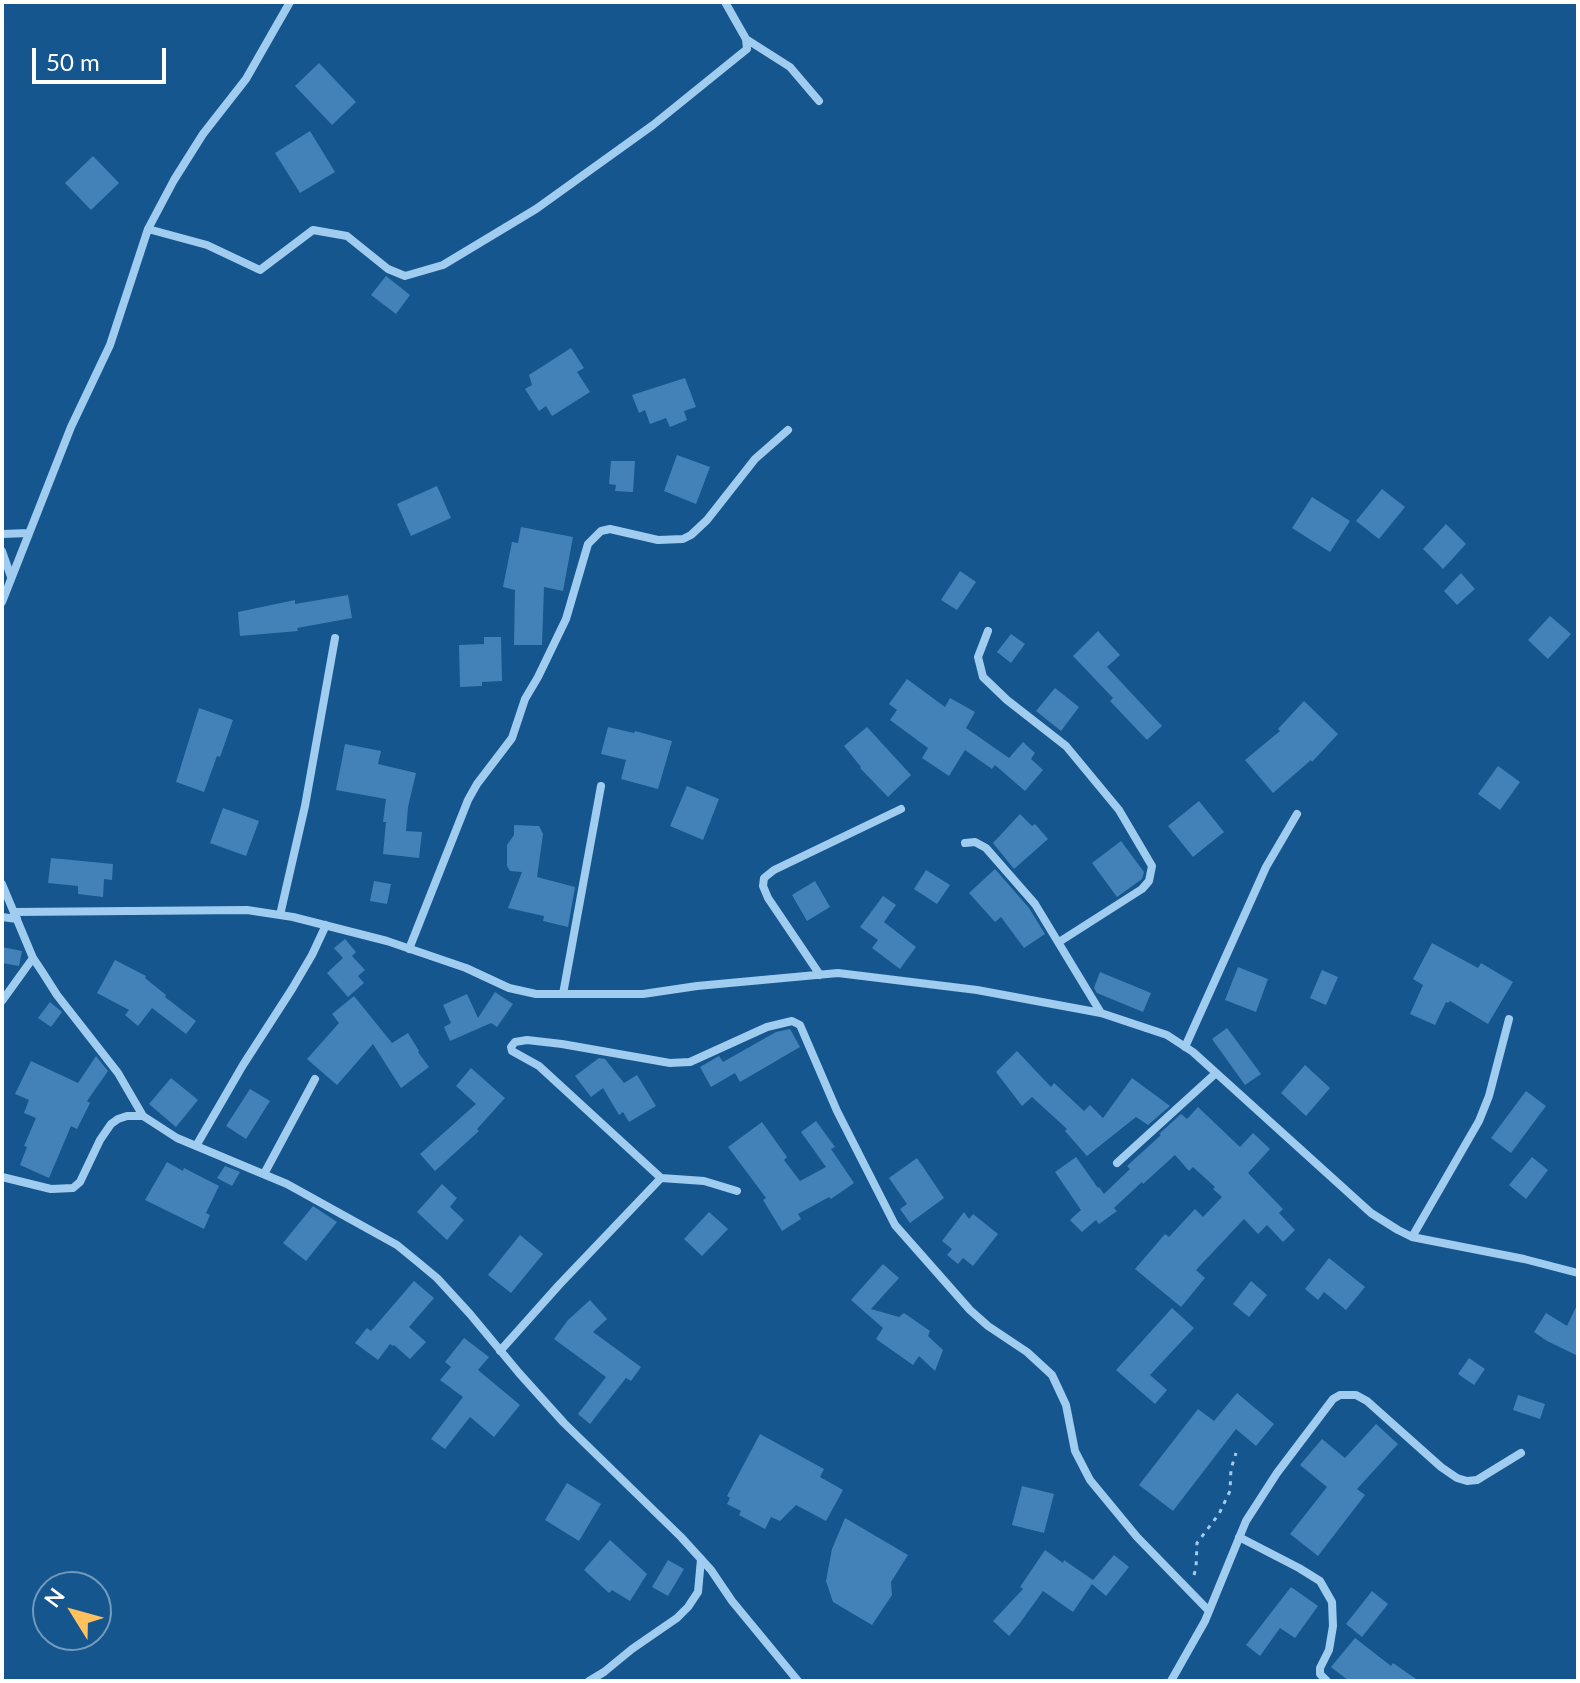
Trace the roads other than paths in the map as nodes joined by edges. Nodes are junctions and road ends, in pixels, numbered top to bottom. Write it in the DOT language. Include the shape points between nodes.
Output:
graph roads {
  1 [pos="290,2"];
  2 [pos="725,2"];
  3 [pos="746,39"];
  4 [pos="819,101"];
  5 [pos="148,229"];
  6 [pos="788,430"];
  7 [pos="29,533"];
  8 [pos="2,534"];
  9 [pos="2,551"];
  10 [pos="11,578"];
  11 [pos="2,602"];
  12 [pos="988,631"];
  13 [pos="335,638"];
  14 [pos="601,786"];
  15 [pos="901,809"];
  16 [pos="1297,814"];
  17 [pos="965,843"];
  18 [pos="2,884"];
  19 [pos="15,915"];
  20 [pos="280,915"];
  21 [pos="2,917"];
  22 [pos="326,925"];
  23 [pos="1059,942"];
  24 [pos="409,949"];
  25 [pos="33,958"];
  26 [pos="820,975"];
  27 [pos="563,994"];
  28 [pos="2,1001"];
  29 [pos="1101,1013"];
  30 [pos="1509,1019"];
  31 [pos="1185,1047"];
  32 [pos="1216,1073"];
  33 [pos="315,1079"];
  34 [pos="143,1116"];
  35 [pos="196,1146"];
  36 [pos="1117,1163"];
  37 [pos="264,1174"];
  38 [pos="2,1177"];
  39 [pos="661,1178"];
  40 [pos="737,1191"];
  41 [pos="1412,1237"];
  42 [pos="1578,1273"];
  43 [pos="500,1351"];
  44 [pos="1521,1453"];
  45 [pos="1239,1537"];
  46 [pos="701,1559"];
  47 [pos="1209,1611"];
  48 [pos="589,1681"];
  49 [pos="798,1681"];
  50 [pos="1171,1681"];
  51 [pos="1327,1681"];
  1 -- 5 [label="street"];
  2 -- 3 [label="street"];
  3 -- 4 [label="street" via="790,67"];
  3 -- 5 [label="street" via="747,49 653,125 536,209 443,265 405,276 347,236 313,230 260,270 207,245"];
  5 -- 7 [label="street" via="110,345"];
  6 -- 24 [label="street" via="755,459 691,535 658,540 610,529 588,544 566,619 525,699 512,738 468,800"];
  7 -- 8 [label="street"];
  7 -- 10 [label="street"];
  9 -- 10 [label="street"];
  10 -- 11 [label="street"];
  12 -- 23 [label="street" via="978,657 983,677 1066,746 1119,810 1152,866 1142,889"];
  13 -- 20 [label="street"];
  14 -- 27 [label="street"];
  15 -- 26 [label="street" via="764,878 768,898"];
  16 -- 31 [label="street" via="1266,867"];
  17 -- 23 [label="street" via="986,848 1035,904"];
  18 -- 19 [label="street"];
  19 -- 20 [label="street" via="247,910"];
  19 -- 21 [label="street"];
  19 -- 25 [label="street"];
  20 -- 22 [label="street"];
  22 -- 24 [label="street"];
  22 -- 35 [label="street"];
  23 -- 29 [label="street"];
  24 -- 27 [label="street" via="522,992"];
  25 -- 28 [label="street"];
  25 -- 34 [label="street" via="118,1073"];
  26 -- 27 [label="street" via="643,994"];
  26 -- 29 [label="street" via="977,990"];
  29 -- 31 [label="street" via="1167,1035"];
  30 -- 41 [label="street" via="1479,1121"];
  31 -- 32 [label="street"];
  32 -- 36 [label="street"];
  32 -- 41 [label="street" via="1371,1213"];
  33 -- 37 [label="street"];
  34 -- 35 [label="street"];
  34 -- 38 [label="street" via="111,1124 73,1188 51,1189"];
  35 -- 37 [label="street"];
  37 -- 43 [label="street" via="397,1245 437,1278"];
  39 -- 40 [label="street" via="704,1181"];
  39 -- 43 [label="street"];
  39 -- 47 [label="street" via="539,1066 512,1051 515,1042 690,1062 767,1027 792,1021 800,1025 895,1225 970,1310 1052,1375 1066,1405 1075,1451 1090,1480"];
  41 -- 42 [label="street"];
  43 -- 46 [label="street" via="564,1423"];
  44 -- 45 [label="street" via="1477,1480 1457,1478 1367,1401 1340,1395 1277,1473"];
  45 -- 47 [label="street"];
  45 -- 51 [label="street" via="1320,1581 1332,1602 1329,1650 1320,1668"];
  46 -- 48 [label="street" via="698,1592 688,1607"];
  46 -- 49 [label="street"];
  47 -- 50 [label="street"];
}
